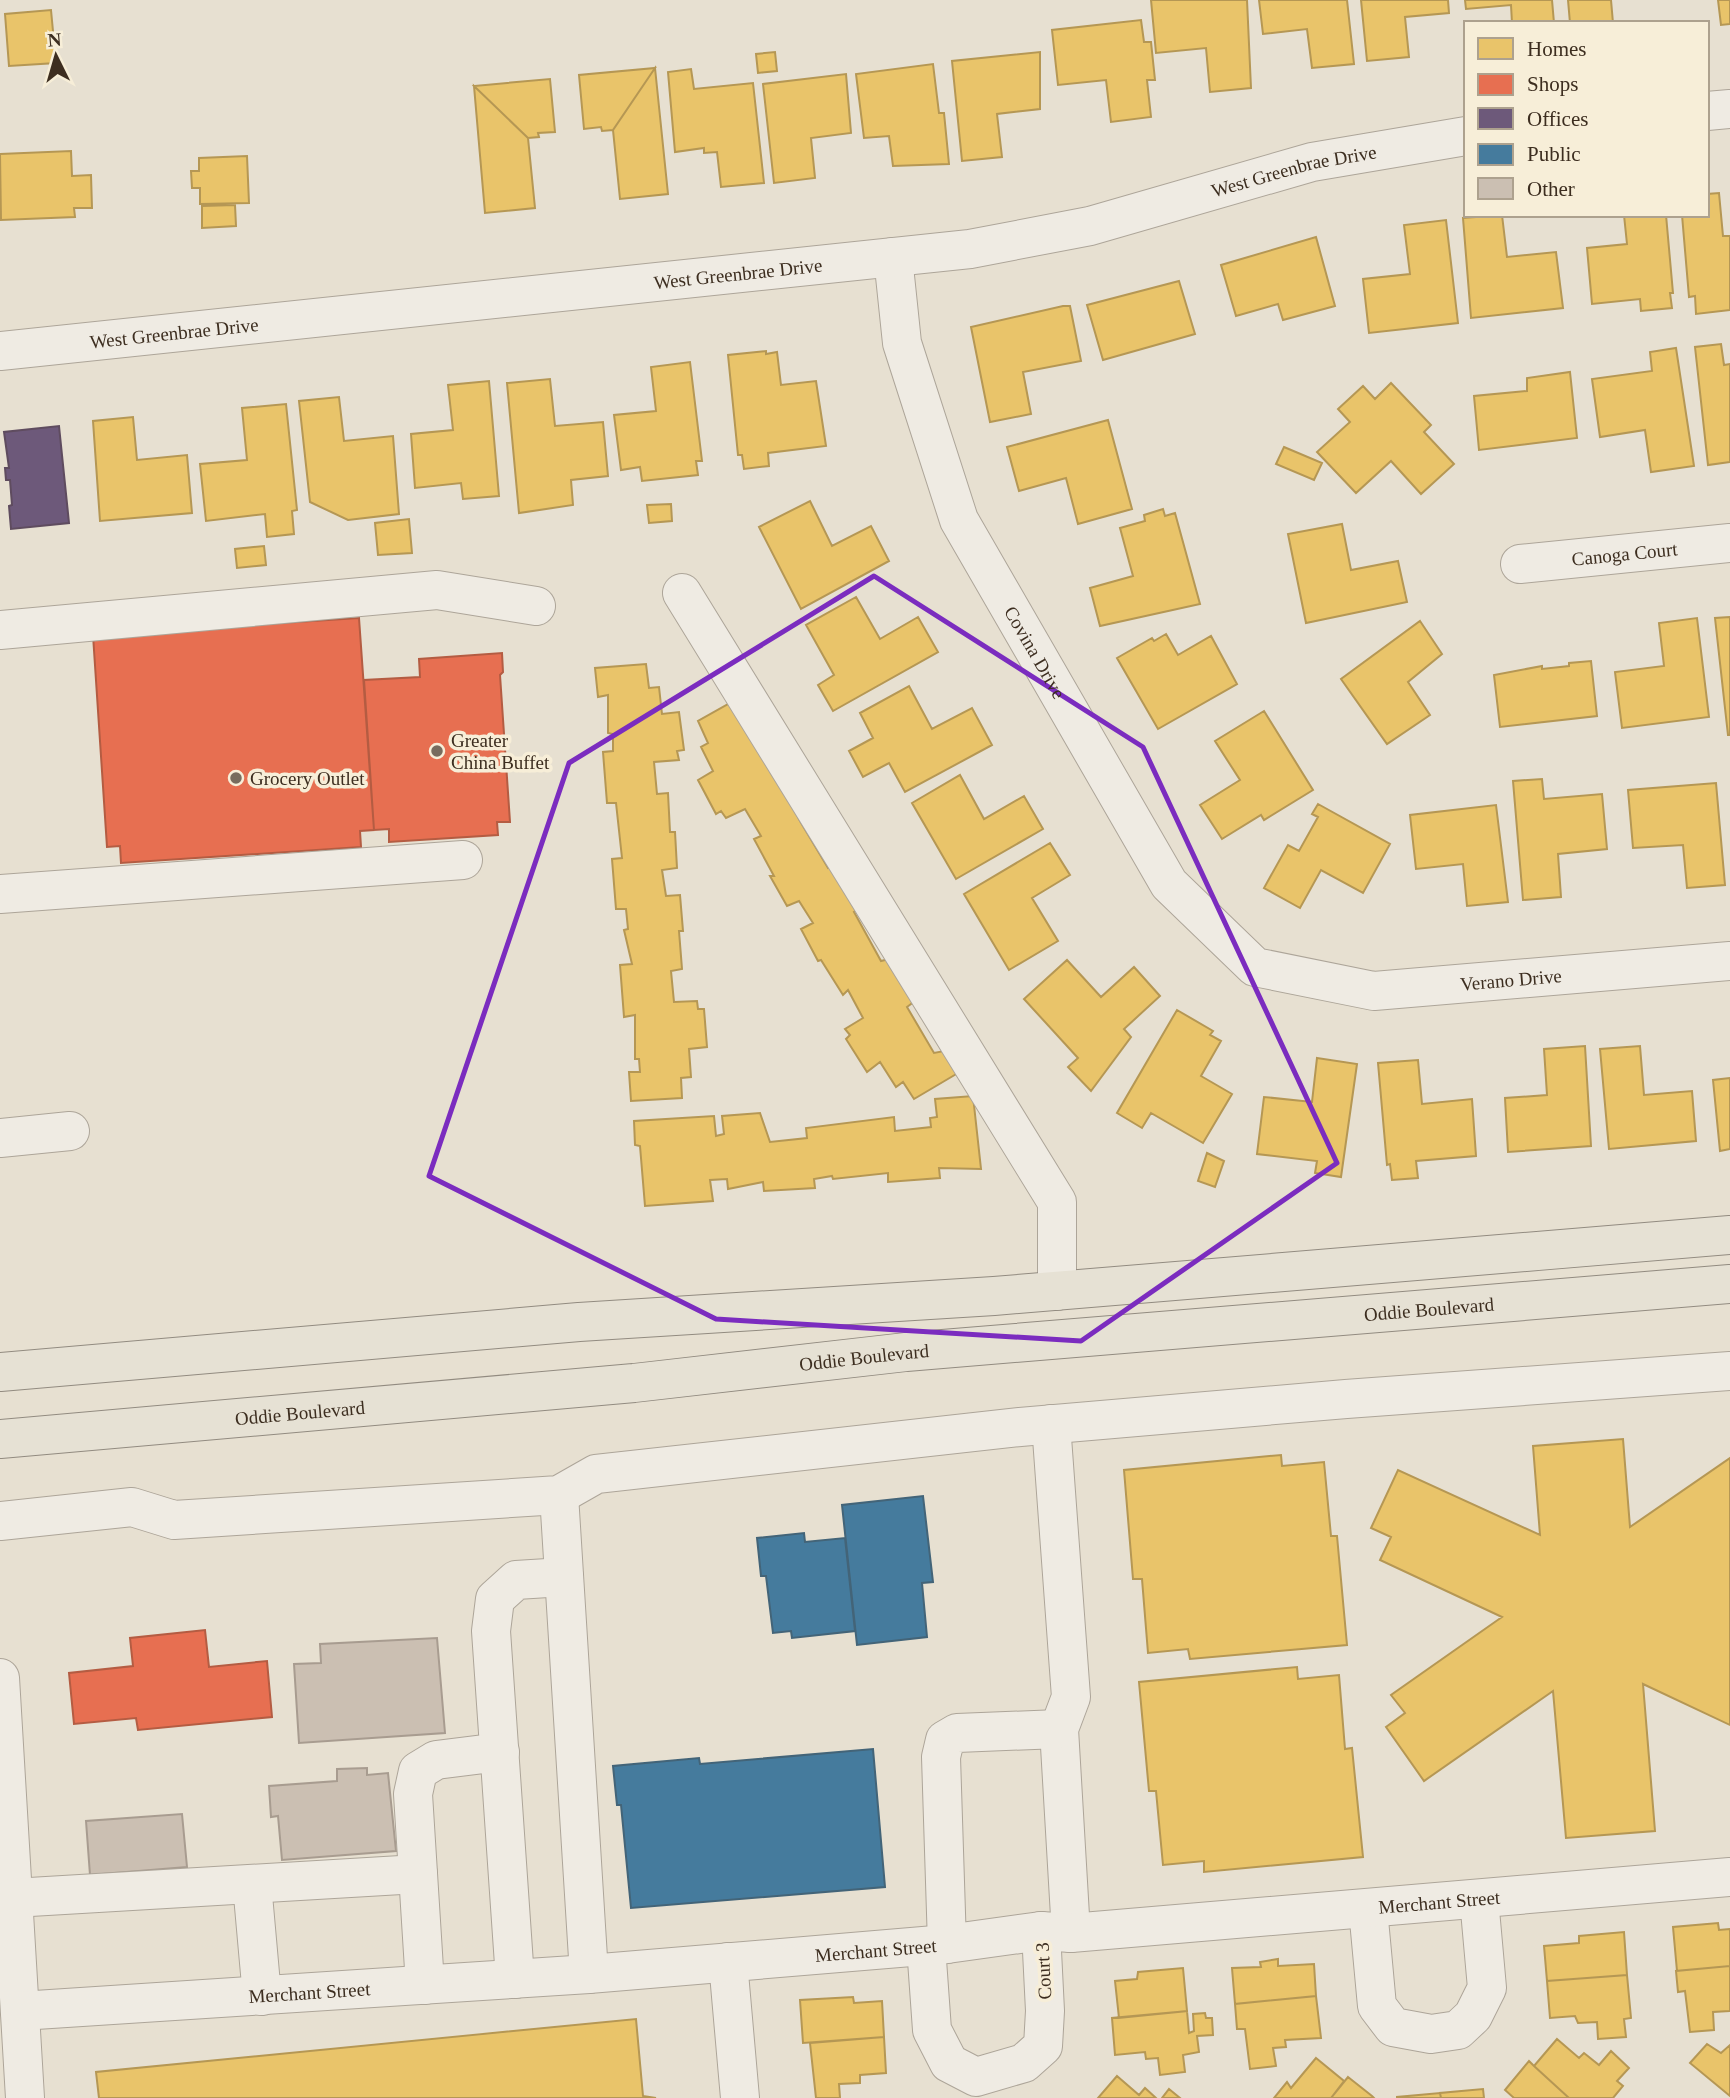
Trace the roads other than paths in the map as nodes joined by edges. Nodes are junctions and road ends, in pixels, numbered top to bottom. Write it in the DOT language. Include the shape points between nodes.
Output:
graph roads {
  1 [pos="1730,109"];
  2 [pos="1709,111"];
  3 [pos="1464,136"];
  4 [pos="893,257"];
  5 [pos="0,351"];
  6 [pos="1730,542"];
  7 [pos="1520,564"];
  8 [pos="682,593"];
  9 [pos="536,606"];
  10 [pos="0,630"];
  11 [pos="463,860"];
  12 [pos="0,894"];
  13 [pos="1730,961"];
  14 [pos="1292,974"];
  15 [pos="70,1131"];
  16 [pos="0,1138"];
  17 [pos="1730,1235"];
  18 [pos="1730,1284"];
  19 [pos="1057,1291"];
  20 [pos="1730,1371"];
  21 [pos="0,1372"];
  22 [pos="1051,1424"];
  23 [pos="0,1439"];
  24 [pos="559,1495"];
  25 [pos="0,1521"];
  26 [pos="564,1577"];
  27 [pos="0,1678"];
  28 [pos="1059,1729"];
  29 [pos="500,1752"];
  30 [pos="3,1793"];
  31 [pos="418,1874"];
  32 [pos="1730,1877"];
  33 [pos="252,1884"];
  34 [pos="13,1898"];
  35 [pos="1479,1899"];
  36 [pos="1368,1909"];
  37 [pos="1056,1932"];
  38 [pos="936,1945"];
  39 [pos="728,1962"];
  40 [pos="589,1974"];
  41 [pos="515,1979"];
  42 [pos="425,1985"];
  43 [pos="262,1996"];
  44 [pos="14,2024"];
  45 [pos="25,2098"];
  46 [pos="740,2098"];
  1 -- 2 [label="street"];
  3 -- 4 [label="street, West Greenbrae Drive" via="1312,162 1090,226 970,249"];
  4 -- 5 [label="street, West Greenbrae Drive"];
  4 -- 14 [label="street, Covina Drive" via="902,343 959,520 1169,884 1255,967"];
  6 -- 7 [label="street, Canoga Court"];
  8 -- 19 [label="street" via="1057,1202"];
  9 -- 10 [label="street" via="436,590"];
  11 -- 12 [label="street"];
  13 -- 14 [label="street, Verano Drive" via="1374,991"];
  15 -- 16 [label="street"];
  17 -- 19 [label="main road"];
  18 -- 23 [label="main road, Oddie Boulevard" via="906,1352 634,1383"];
  19 -- 21 [label="main road" via="579,1322"];
  20 -- 22 [label="street"];
  22 -- 24 [label="street" via="596,1474"];
  22 -- 28 [label="street" via="1071,1697"];
  24 -- 25 [label="street" via="174,1520 132,1507"];
  24 -- 26 [label="street"];
  26 -- 29 [label="street" via="516,1580 495,1599 491,1631"];
  26 -- 40 [label="street"];
  27 -- 30 [label="street"];
  28 -- 37 [label="street, Court 3"];
  28 -- 38 [label="street, Court 3" via="957,1733 945,1740"];
  29 -- 31 [label="street" via="436,1760 418,1771 413,1794"];
  29 -- 41 [label="street"];
  30 -- 34 [label="street"];
  31 -- 33 [label="street"];
  31 -- 42 [label="street"];
  32 -- 35 [label="street, Merchant Street"];
  33 -- 34 [label="street"];
  33 -- 43 [label="street"];
  34 -- 44 [label="street"];
  35 -- 36 [label="street, Merchant Street"];
  35 -- 36 [label="street" via="1487,1988 1473,2016 1458,2030 1431,2034 1392,2027 1377,2006"];
  36 -- 37 [label="street, Merchant Street"];
  37 -- 38 [label="street, Merchant Street"];
  37 -- 38 [label="street, Court 3" via="1043,2046 1024,2063 976,2077 949,2063 932,2030"];
  38 -- 39 [label="street, Merchant Street"];
  39 -- 40 [label="street, Merchant Street"];
  39 -- 46 [label="street"];
  40 -- 41 [label="street, Merchant Street"];
  41 -- 42 [label="street, Merchant Street"];
  42 -- 43 [label="street, Merchant Street"];
  43 -- 44 [label="street, Merchant Street"];
  44 -- 45 [label="street"];
}
